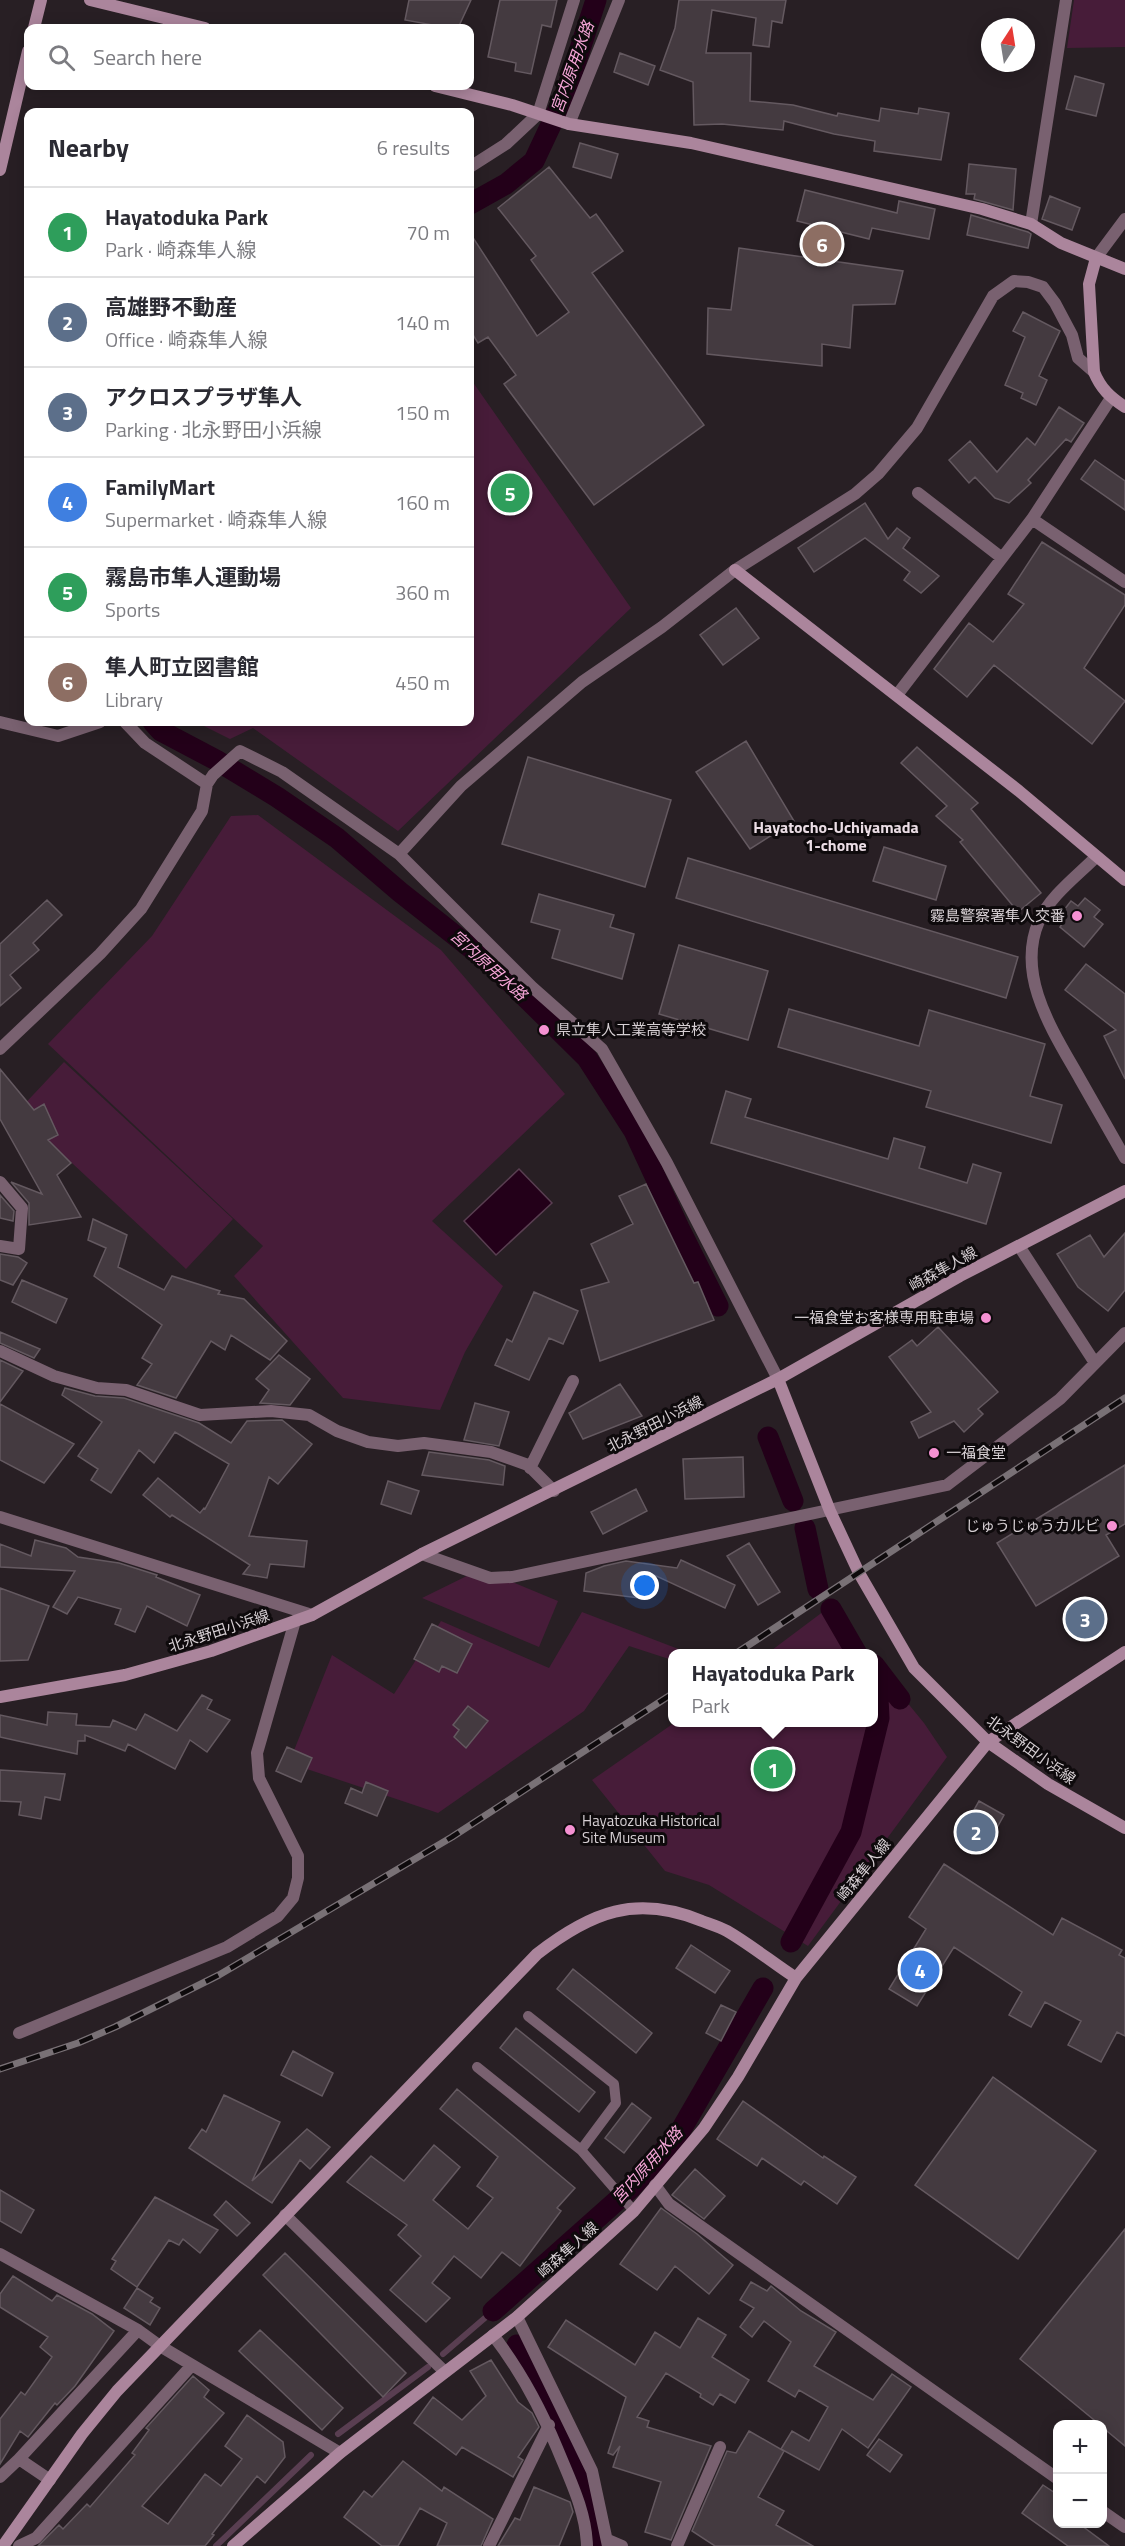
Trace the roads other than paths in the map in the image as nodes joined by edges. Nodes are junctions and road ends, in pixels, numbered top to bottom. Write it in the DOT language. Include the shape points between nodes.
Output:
graph roads {
  1 [pos="41,0"];
  2 [pos="90,0"];
  3 [pos="574,0"];
  4 [pos="619,0"];
  5 [pos="1066,0"];
  6 [pos="35,24"];
  7 [pos="189,24"];
  8 [pos="24,68"];
  9 [pos="451,90"];
  10 [pos="538,114"];
  11 [pos="569,124"];
  12 [pos="474,164"];
  13 [pos="0,170"];
  14 [pos="1125,219"];
  15 [pos="1031,224"];
  16 [pos="1096,258"];
  17 [pos="1125,269"];
  18 [pos="1094,372"];
  19 [pos="1111,398"];
  20 [pos="1125,407"];
  21 [pos="918,493"];
  22 [pos="1032,519"];
  23 [pos="1002,558"];
  24 [pos="735,570"];
  25 [pos="1125,582"];
  26 [pos="897,695"];
  27 [pos="0,722"];
  28 [pos="88,726"];
  29 [pos="129,726"];
  30 [pos="207,784"];
  31 [pos="399,854"];
  32 [pos="1096,856"];
  33 [pos="1125,879"];
  34 [pos="0,1049"];
  35 [pos="1125,1158"];
  36 [pos="0,1182"];
  37 [pos="1125,1191"];
  38 [pos="0,1246"];
  39 [pos="1019,1246"];
  40 [pos="1125,1333"];
  41 [pos="0,1351"];
  42 [pos="1095,1363"];
  43 [pos="778,1379"];
  44 [pos="573,1381"];
  45 [pos="530,1468"];
  46 [pos="554,1491"];
  47 [pos="830,1511"];
  48 [pos="0,1517"];
  49 [pos="422,1554"];
  50 [pos="312,1615"];
  51 [pos="295,1621"];
  52 [pos="1125,1652"];
  53 [pos="0,1697"];
  54 [pos="988,1742"];
  55 [pos="1125,1828"];
  56 [pos="796,1978"];
  57 [pos="528,2016"];
  58 [pos="19,2032"];
  59 [pos="477,2067"];
  60 [pos="581,2150"];
  61 [pos="655,2186"];
  62 [pos="634,2211"];
  63 [pos="285,2215"];
  64 [pos="0,2254"];
  65 [pos="517,2317"];
  66 [pos="138,2330"];
  67 [pos="493,2335"];
  68 [pos="160,2346"];
  69 [pos="192,2365"];
  70 [pos="445,2372"];
  71 [pos="549,2425"];
  72 [pos="720,2447"];
  73 [pos="340,2453"];
  74 [pos="19,2459"];
  75 [pos="1053,2475"];
  76 [pos="0,2477"];
  77 [pos="50,2480"];
  78 [pos="1107,2514"];
  79 [pos="1125,2527"];
  80 [pos="608,2543"];
  81 [pos="3,2546"];
  82 [pos="19,2546"];
  83 [pos="232,2546"];
  84 [pos="489,2546"];
  85 [pos="587,2546"];
  86 [pos="622,2546"];
  87 [pos="677,2546"];
  1 -- 6 [label="main road"];
  2 -- 7 [label="main road"];
  3 -- 10 [label="street"];
  4 -- 11 [label="street"];
  5 -- 15 [label="street"];
  8 -- 13 [label="main road"];
  9 -- 10 [label="main road"];
  10 -- 11 [label="main road"];
  10 -- 12 [label="street" via="506,144"];
  11 -- 15 [label="main road" via="691,143 982,209"];
  14 -- 16 [label="street"];
  15 -- 16 [label="main road"];
  16 -- 17 [label="main road"];
  16 -- 18 [label="main road" via="1089,284"];
  18 -- 19 [label="main road" via="1099,386"];
  18 -- 24 [label="street" via="1078,358 1072,335 1043,287 1014,281 993,296 917,428 878,474 855,494"];
  19 -- 20 [label="main road"];
  19 -- 22 [label="street"];
  21 -- 23 [label="street"];
  22 -- 23 [label="street"];
  22 -- 25 [label="street"];
  23 -- 26 [label="street"];
  24 -- 26 [label="main road"];
  24 -- 31 [label="street" via="582,682 461,786"];
  26 -- 32 [label="main road"];
  27 -- 28 [label="street" via="58,736"];
  29 -- 30 [label="street" via="145,743"];
  30 -- 31 [label="street" via="240,751 282,772"];
  30 -- 34 [label="street" via="202,811 141,909 100,954"];
  31 -- 43 [label="street" via="532,987 602,1049 667,1163"];
  32 -- 33 [label="main road"];
  32 -- 35 [label="street" via="1040,918 1035,931 1033,965 1045,1016"];
  36 -- 38 [label="street" via="22,1208 19,1249"];
  37 -- 39 [label="main road, 崎森隼人線"];
  39 -- 42 [label="street"];
  39 -- 43 [label="main road, 崎森隼人線"];
  40 -- 42 [label="street"];
  41 -- 45 [label="street" via="54,1376 97,1388 126,1390 200,1415 271,1411 309,1415 368,1442 398,1446 424,1443 491,1452"];
  42 -- 47 [label="street" via="1060,1399 947,1485"];
  43 -- 46 [label="main road, 北永野田小浜線"];
  43 -- 47 [label="main road, 北永野田小浜線"];
  44 -- 45 [label="street"];
  45 -- 46 [label="street"];
  46 -- 49 [label="main road, 北永野田小浜線"];
  47 -- 49 [label="street" via="512,1577 490,1578"];
  47 -- 54 [label="main road, 北永野田小浜線" via="859,1572 914,1668"];
  48 -- 50 [label="street"];
  49 -- 50 [label="main road, 北永野田小浜線"];
  50 -- 51 [label="main road, 北永野田小浜線"];
  51 -- 53 [label="main road, 北永野田小浜線" via="211,1651 125,1675"];
  51 -- 58 [label="street" via="257,1753 260,1778 298,1856 293,1898 278,1916 228,1947"];
  52 -- 54 [label="main road, 崎森隼人線"];
  54 -- 55 [label="main road, 北永野田小浜線" via="1048,1784"];
  54 -- 56 [label="main road, 崎森隼人線"];
  56 -- 61 [label="main road, 崎森隼人線" via="704,2128"];
  56 -- 63 [label="main road" via="726,1930 679,1912 646,1906 603,1914 563,1934 537,1954"];
  57 -- 60 [label="lane" via="614,2084 616,2103"];
  59 -- 60 [label="lane"];
  60 -- 62 [label="lane"];
  61 -- 62 [label="main road, 崎森隼人線"];
  61 -- 75 [label="street" via="669,2204"];
  62 -- 65 [label="main road, 崎森隼人線"];
  63 -- 68 [label="main road"];
  63 -- 70 [label="street"];
  64 -- 66 [label="street"];
  65 -- 67 [label="main road, 崎森隼人線"];
  65 -- 80 [label="street" via="592,2471"];
  66 -- 68 [label="street"];
  66 -- 74 [label="street"];
  67 -- 70 [label="main road, 崎森隼人線"];
  67 -- 71 [label="street"];
  68 -- 69 [label="street"];
  68 -- 77 [label="main road" via="103,2408"];
  69 -- 73 [label="street"];
  69 -- 82 [label="street" via="36,2538"];
  70 -- 73 [label="main road, 崎森隼人線"];
  71 -- 84 [label="street"];
  71 -- 85 [label="street" via="572,2479"];
  72 -- 87 [label="street"];
  73 -- 83 [label="main road, 崎森隼人線"];
  74 -- 76 [label="street"];
  74 -- 77 [label="street"];
  77 -- 81 [label="main road"];
  78 -- 79 [label="street"];
  80 -- 86 [label="street"];
}
